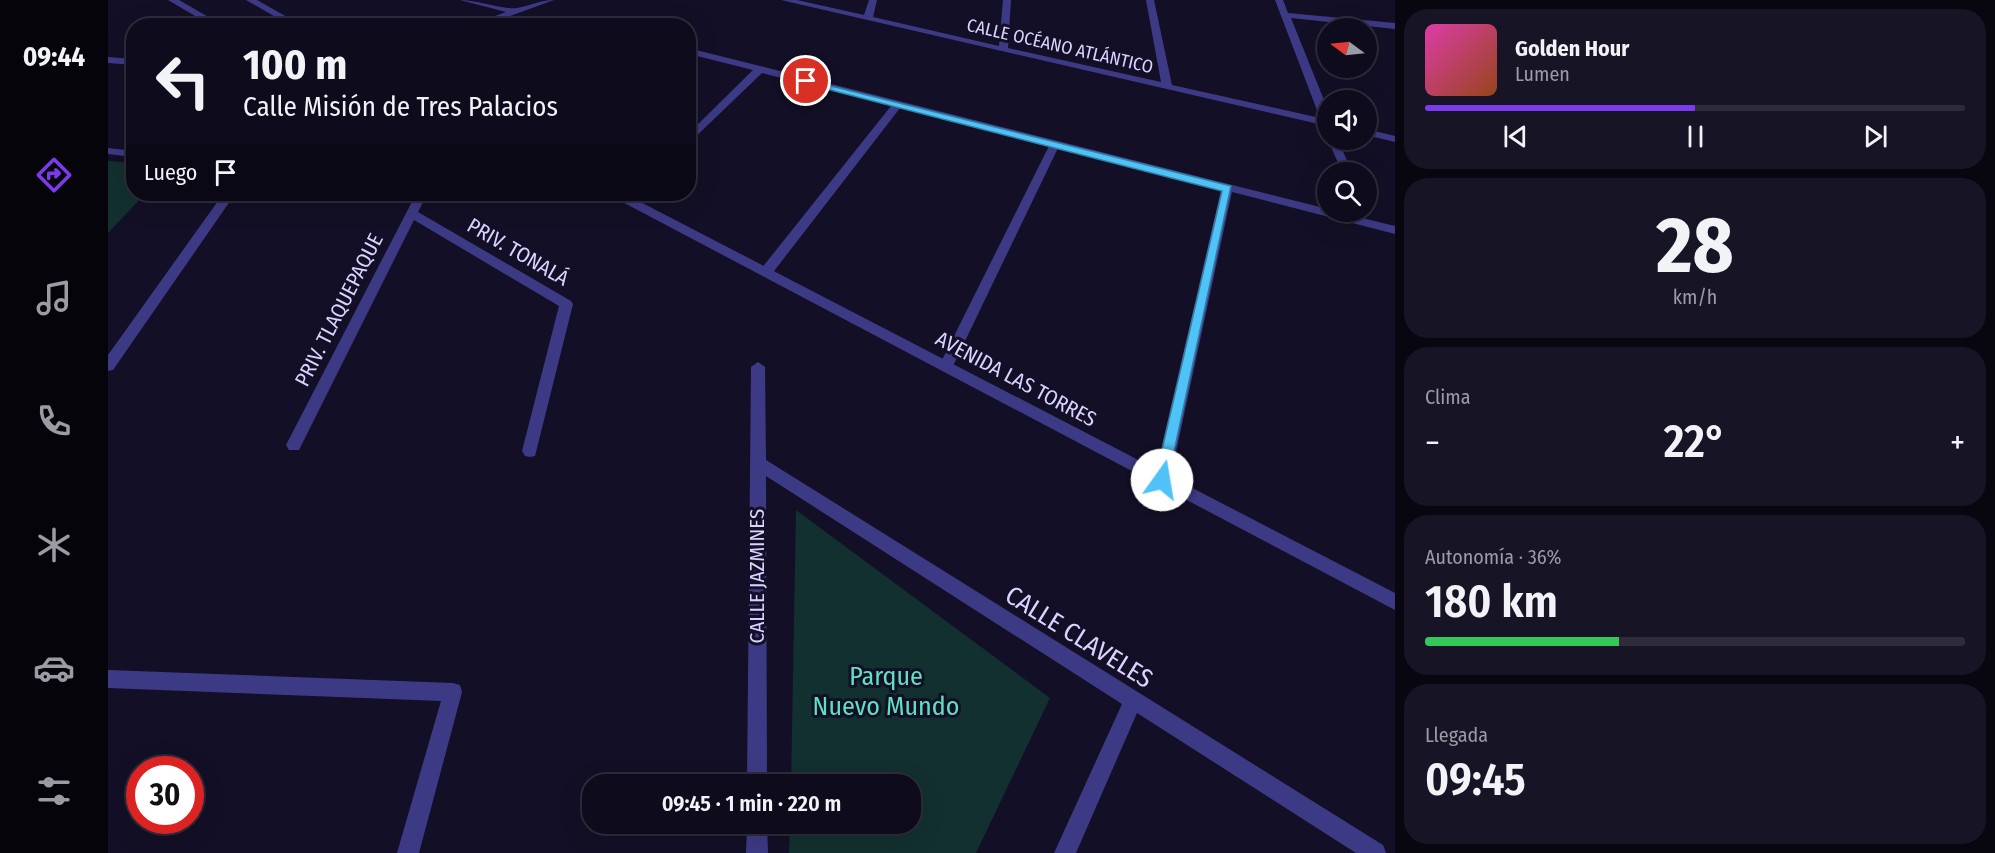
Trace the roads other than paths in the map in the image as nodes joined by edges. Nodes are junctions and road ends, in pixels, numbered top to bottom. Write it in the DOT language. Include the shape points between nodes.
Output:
graph roads {
  1 [pos="172,0"];
  2 [pos="250,0"];
  3 [pos="464,0"];
  4 [pos="550,0"];
  5 [pos="785,0"];
  6 [pos="873,0"];
  7 [pos="1007,0"];
  8 [pos="1150,0"];
  9 [pos="1279,0"];
  10 [pos="517,12"];
  11 [pos="1286,15"];
  12 [pos="205,18"];
  13 [pos="284,18"];
  14 [pos="498,18"];
  15 [pos="868,19"];
  16 [pos="1395,26"];
  17 [pos="1003,50"];
  18 [pos="696,53"];
  19 [pos="108,60"];
  20 [pos="126,61"];
  21 [pos="760,69"];
  22 [pos="1167,87"];
  23 [pos="1317,97"];
  24 [pos="898,104"];
  25 [pos="1317,122"];
  26 [pos="696,133"];
  27 [pos="1377,134"];
  28 [pos="1395,138"];
  29 [pos="1055,144"];
  30 [pos="108,151"];
  31 [pos="126,153"];
  32 [pos="1227,189"];
  33 [pos="224,201"];
  34 [pos="417,201"];
  35 [pos="636,201"];
  36 [pos="1317,208"];
  37 [pos="411,213"];
  38 [pos="1375,222"];
  39 [pos="1395,230"];
  40 [pos="766,272"];
  41 [pos="108,366"];
  42 [pos="945,366"];
  43 [pos="758,367"];
  44 [pos="294,445"];
  45 [pos="530,451"];
  46 [pos="758,462"];
  47 [pos="1162,480"];
  48 [pos="1395,602"];
  49 [pos="108,679"];
  50 [pos="1132,701"];
  51 [pos="757,774"];
  52 [pos="757,834"];
  53 [pos="408,853"];
  54 [pos="757,853"];
  55 [pos="1065,853"];
  56 [pos="1375,853"];
  1 -- 12 [label="street"];
  2 -- 13 [label="street"];
  3 -- 10 [label="street"];
  4 -- 10 [label="street"];
  5 -- 15 [label="street, CALLE OCÉANO ATLÁNTICO"];
  6 -- 15 [label="street"];
  7 -- 17 [label="street"];
  8 -- 22 [label="street"];
  9 -- 11 [label="street"];
  10 -- 14 [label="street"];
  11 -- 16 [label="street"];
  11 -- 23 [label="street"];
  15 -- 17 [label="street, CALLE OCÉANO ATLÁNTICO"];
  17 -- 22 [label="street, CALLE OCÉANO ATLÁNTICO"];
  18 -- 21 [label="street"];
  19 -- 20 [label="street"];
  21 -- 24 [label="street"];
  21 -- 26 [label="street"];
  22 -- 25 [label="street, CALLE OCÉANO ATLÁNTICO"];
  24 -- 29 [label="street"];
  24 -- 40 [label="street"];
  27 -- 28 [label="street"];
  29 -- 32 [label="street"];
  29 -- 42 [label="street"];
  30 -- 31 [label="street"];
  32 -- 36 [label="street"];
  32 -- 47 [label="street"];
  33 -- 41 [label="street"];
  34 -- 37 [label="street, PRIV. TLAQUEPAQUE"];
  35 -- 40 [label="street, AVENIDA LAS TORRES"];
  37 -- 44 [label="street, PRIV. TLAQUEPAQUE"];
  37 -- 45 [label="street, PRIV. TONALÁ" via="566,304"];
  38 -- 39 [label="street"];
  40 -- 42 [label="street, AVENIDA LAS TORRES"];
  42 -- 47 [label="street, AVENIDA LAS TORRES"];
  43 -- 46 [label="street, CALLE JAZMINES"];
  46 -- 50 [label="street, CALLE CLAVELES"];
  46 -- 51 [label="street, CALLE JAZMINES"];
  47 -- 48 [label="street, AVENIDA LAS TORRES"];
  49 -- 53 [label="street" via="453,692"];
  50 -- 55 [label="street"];
  50 -- 56 [label="street, CALLE CLAVELES"];
  52 -- 54 [label="street"];
}
